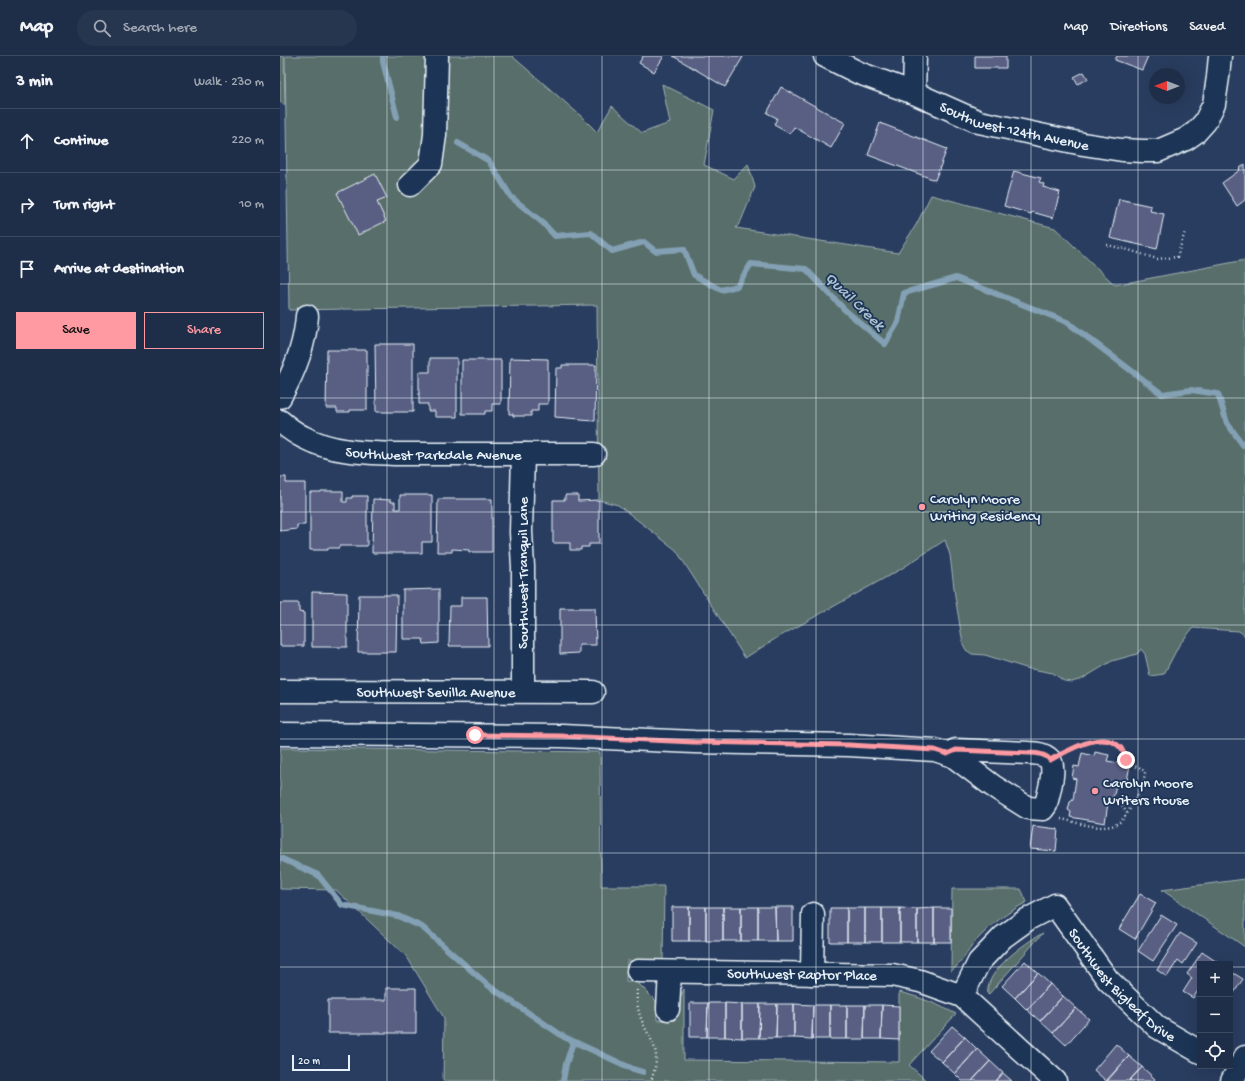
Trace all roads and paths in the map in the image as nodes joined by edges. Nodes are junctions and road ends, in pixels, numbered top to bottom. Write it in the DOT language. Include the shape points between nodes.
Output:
graph roads {
  1 [pos="436,56"];
  2 [pos="826,56"];
  3 [pos="915,56"];
  4 [pos="1220,56"];
  5 [pos="914,93"];
  6 [pos="410,186"];
  7 [pos="1185,232"];
  8 [pos="1107,245"];
  9 [pos="307,316"];
  10 [pos="280,397"];
  11 [pos="280,421"];
  12 [pos="523,454"];
  13 [pos="594,454"];
  14 [pos="280,691"];
  15 [pos="523,691"];
  16 [pos="593,692"];
  17 [pos="280,734"];
  18 [pos="947,754"];
  19 [pos="1050,760"];
  20 [pos="1118,799"];
  21 [pos="1044,809"];
  22 [pos="1127,813"];
  23 [pos="813,914"];
  24 [pos="638,971"];
  25 [pos="670,972"];
  26 [pos="812,974"];
  27 [pos="962,996"];
  28 [pos="668,1009"];
  29 [pos="1197,1050"];
  30 [pos="651,1081"];
  31 [pos="1055,1081"];
  1 -- 6 [label="street" via="435,135 431,164"];
  2 -- 5 [label="street, Southwest 124th Avenue" via="859,73"];
  3 -- 5 [label="street"];
  4 -- 5 [label="street, Southwest 124th Avenue" via="1214,104 1205,122 1186,139 1158,151 1122,150 1083,144 979,122"];
  7 -- 8 [label="path" via="1177,257 1157,259"];
  9 -- 10 [label="street" via="303,346"];
  11 -- 12 [label="street, Southwest Parkdale Avenue" via="312,442 349,451 394,454"];
  12 -- 13 [label="street, Southwest Parkdale Avenue"];
  12 -- 15 [label="street, Southwest Tranquil Lane"];
  14 -- 15 [label="street, Southwest Sevilla Avenue"];
  15 -- 16 [label="street, Southwest Sevilla Avenue"];
  17 -- 18 [label="street" via="568,736 849,745 935,750"];
  18 -- 19 [label="street" via="956,750 1029,753"];
  18 -- 21 [label="street" via="1028,808"];
  19 -- 21 [label="street" via="1052,771"];
  19 -- 22 [label="path" via="1084,743 1103,740 1114,743 1121,749 1130,765 1146,772 1144,782"];
  20 -- 22 [label="path"];
  21 -- 22 [label="path" via="1060,819 1100,827 1112,826"];
  23 -- 26 [label="street"];
  24 -- 25 [label="street, Southwest Raptor Place"];
  24 -- 30 [label="path" via="636,1001 655,1048 657,1060"];
  25 -- 26 [label="street, Southwest Raptor Place"];
  25 -- 28 [label="street"];
  26 -- 27 [label="street, Southwest Raptor Place" via="892,975 920,980"];
  27 -- 29 [label="street, Southwest Bigleaf Drive" via="979,962 1002,938 1028,919 1055,905 1108,980 1157,1027"];
  27 -- 31 [label="street, Southwest Raptor Place"];
}
